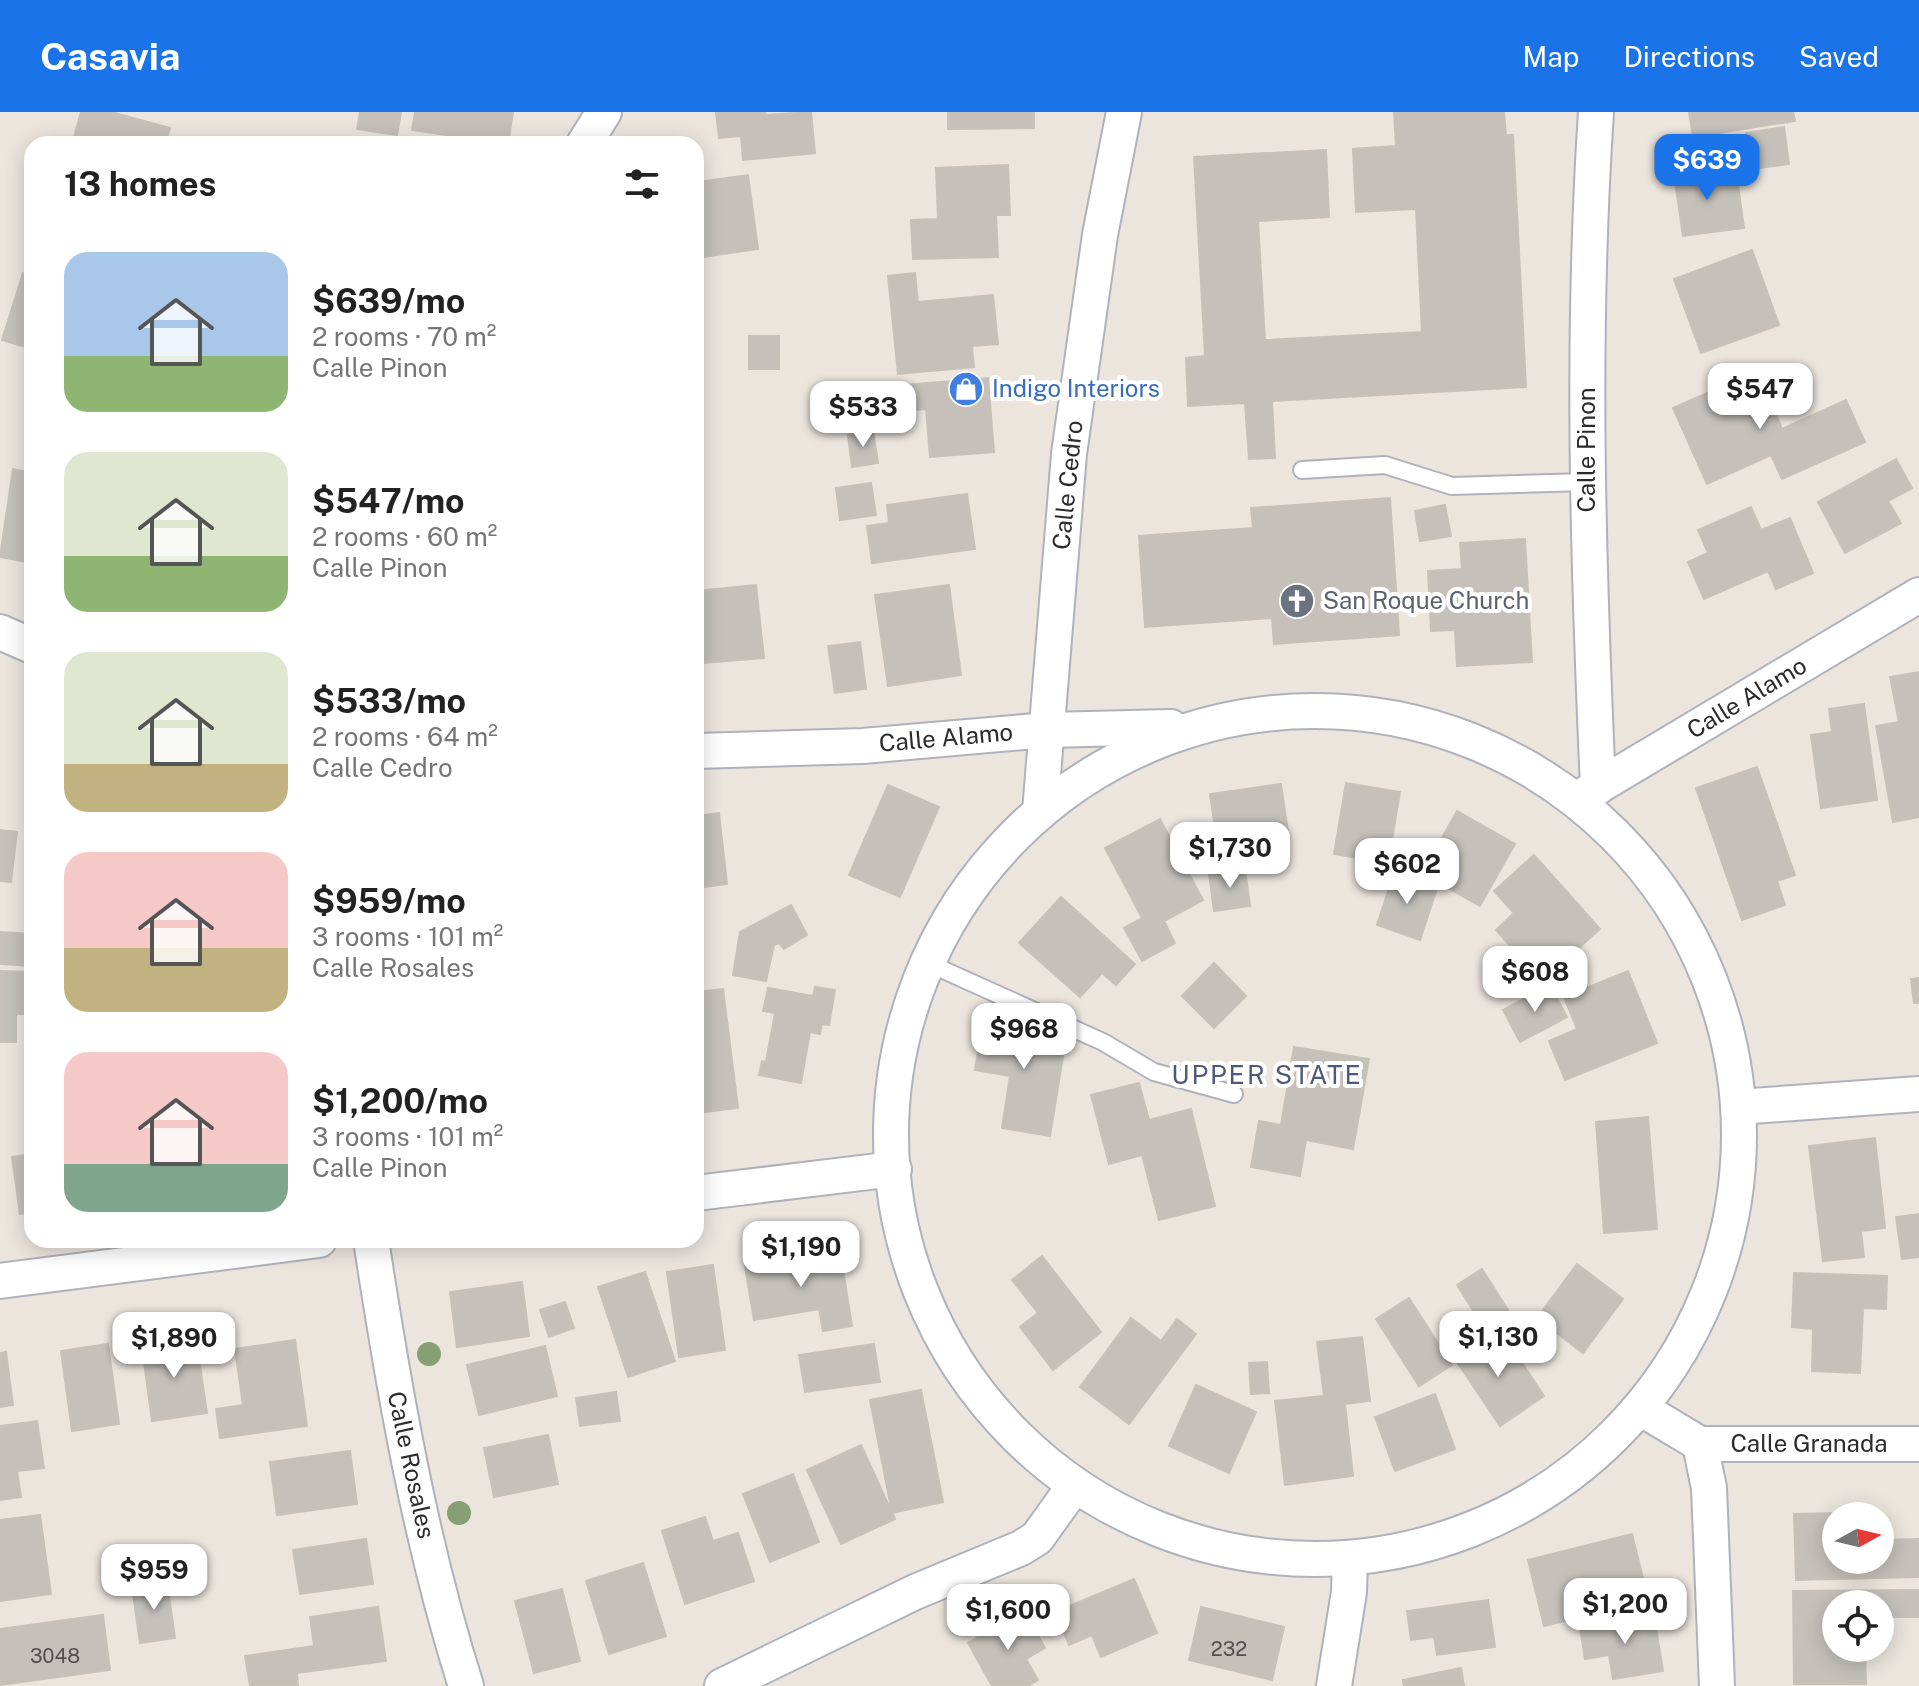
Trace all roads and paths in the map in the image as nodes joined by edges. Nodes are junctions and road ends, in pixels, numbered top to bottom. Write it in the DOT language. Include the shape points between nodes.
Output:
graph roads {
  1 [pos="604,112"];
  2 [pos="1124,112"];
  3 [pos="1596,112"];
  4 [pos="589,136"];
  5 [pos="1302,470"];
  6 [pos="1587,482"];
  7 [pos="1919,595"];
  8 [pos="0,632"];
  9 [pos="24,642"];
  10 [pos="1196,727"];
  11 [pos="1047,730"];
  12 [pos="704,751"];
  13 [pos="1586,793"];
  14 [pos="1040,812"];
  15 [pos="928,963"];
  16 [pos="1234,1094"];
  17 [pos="1919,1094"];
  18 [pos="1738,1107"];
  19 [pos="894,1169"];
  20 [pos="704,1192"];
  21 [pos="257,1248"];
  22 [pos="372,1248"];
  23 [pos="0,1281"];
  24 [pos="1640,1408"];
  25 [pos="1700,1444"];
  26 [pos="1919,1444"];
  27 [pos="1075,1485"];
  28 [pos="1350,1559"];
  29 [pos="466,1686"];
  30 [pos="722,1686"];
  31 [pos="1334,1686"];
  32 [pos="1717,1686"];
  1 -- 4 [label="street"];
  2 -- 11 [label="street, Calle Cedro" via="1100,235 1069,454"];
  3 -- 6 [label="street, Calle Pinon"];
  5 -- 6 [label="lane" via="1385,465 1452,486"];
  6 -- 13 [label="street, Calle Pinon"];
  7 -- 13 [label="street, Calle Alamo"];
  8 -- 9 [label="street"];
  10 -- 11 [label="street, Calle Alamo"];
  10 -- 13 [label="street" via="1308,710 1380,715 1476,742"];
  10 -- 14 [label="street" via="1099,769"];
  11 -- 12 [label="street, Calle Alamo" via="863,746"];
  11 -- 14 [label="street, Calle Cedro"];
  13 -- 18 [label="street" via="1676,913 1700,959 1719,1007"];
  14 -- 15 [label="street" via="982,872"];
  15 -- 16 [label="lane" via="1103,1042 1154,1072"];
  15 -- 19 [label="street" via="898,1064"];
  17 -- 18 [label="street"];
  18 -- 24 [label="street" via="1735,1188 1718,1267 1698,1318"];
  19 -- 20 [label="street"];
  19 -- 27 [label="street" via="901,1223 936,1324 995,1413"];
  21 -- 23 [label="street"];
  22 -- 29 [label="street, Calle Rosales" via="423,1525"];
  24 -- 25 [label="street"];
  24 -- 28 [label="street" via="1580,1467 1510,1513 1432,1544"];
  25 -- 26 [label="street, Calle Granada"];
  25 -- 32 [label="street" via="1709,1488"];
  27 -- 28 [label="street" via="1160,1530 1206,1545 1278,1558"];
  27 -- 30 [label="street" via="1037,1538 1021,1548 915,1592"];
  28 -- 31 [label="street"];
}
